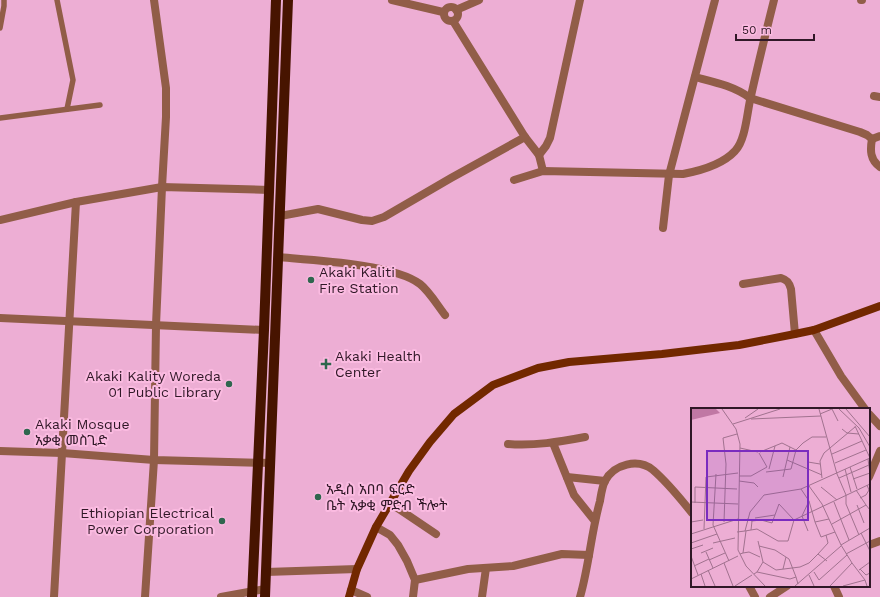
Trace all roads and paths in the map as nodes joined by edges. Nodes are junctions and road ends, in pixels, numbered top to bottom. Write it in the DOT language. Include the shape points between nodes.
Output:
graph roads {
  1 [pos="4,0"];
  2 [pos="57,0"];
  3 [pos="154,0"];
  4 [pos="276,0"];
  5 [pos="288,0"];
  6 [pos="392,0"];
  7 [pos="479,0"];
  8 [pos="580,0"];
  9 [pos="715,0"];
  10 [pos="774,0"];
  11 [pos="456,10"];
  12 [pos="443,12"];
  13 [pos="453,20"];
  14 [pos="0,28"];
  15 [pos="695,77"];
  16 [pos="750,98"];
  17 [pos="100,105"];
  18 [pos="67,109"];
  19 [pos="0,118"];
  20 [pos="880,136"];
  21 [pos="525,137"];
  22 [pos="872,139"];
  23 [pos="539,155"];
  24 [pos="880,167"];
  25 [pos="543,171"];
  26 [pos="669,175"];
  27 [pos="514,180"];
  28 [pos="162,187"];
  29 [pos="270,190"];
  30 [pos="76,202"];
  31 [pos="280,216"];
  32 [pos="0,220"];
  33 [pos="663,228"];
  34 [pos="278,257"];
  35 [pos="743,284"];
  36 [pos="880,306"];
  37 [pos="445,315"];
  38 [pos="0,318"];
  39 [pos="69,321"];
  40 [pos="156,325"];
  41 [pos="264,330"];
  42 [pos="814,330"];
  43 [pos="795,334"];
  44 [pos="864,408"];
  45 [pos="870,415"];
  46 [pos="880,426"];
  47 [pos="585,438"];
  48 [pos="553,443"];
  49 [pos="508,444"];
  50 [pos="0,451"];
  51 [pos="880,451"];
  52 [pos="62,453"];
  53 [pos="154,460"];
  54 [pos="258,462"];
  55 [pos="270,463"];
  56 [pos="870,475"];
  57 [pos="567,477"];
  58 [pos="605,481"];
  59 [pos="390,503"];
  60 [pos="691,512"];
  61 [pos="594,520"];
  62 [pos="376,527"];
  63 [pos="436,534"];
  64 [pos="880,541"];
  65 [pos="870,545"];
  66 [pos="589,555"];
  67 [pos="486,568"];
  68 [pos="357,569"];
  69 [pos="266,572"];
  70 [pos="415,580"];
  71 [pos="750,587"];
  72 [pos="785,587"];
  73 [pos="834,587"];
  74 [pos="265,593"];
  75 [pos="350,593"];
  76 [pos="252,594"];
  77 [pos="54,597"];
  78 [pos="145,597"];
  79 [pos="221,597"];
  80 [pos="367,597"];
  81 [pos="413,597"];
  82 [pos="482,597"];
  83 [pos="580,597"];
  84 [pos="755,597"];
  85 [pos="770,597"];
  86 [pos="839,597"];
  1 -- 14 [label="lane"];
  2 -- 18 [label="lane" via="73,80"];
  3 -- 28 [label="street" via="166,88"];
  4 -- 29 [label="main road"];
  5 -- 31 [label="main road"];
  6 -- 12 [label="street"];
  7 -- 11 [label="street"];
  8 -- 23 [label="street" via="550,138"];
  9 -- 15 [label="street"];
  10 -- 16 [label="street"];
  11 -- 12 [label="street" via="449,7"];
  11 -- 13 [label="street" via="458,14"];
  12 -- 13 [label="street" via="446,20"];
  13 -- 21 [label="street"];
  15 -- 16 [label="street" via="735,89"];
  15 -- 26 [label="street"];
  16 -- 22 [label="street" via="860,132"];
  16 -- 26 [label="street" via="741,143 735,152 703,170"];
  17 -- 18 [label="lane"];
  18 -- 19 [label="lane"];
  20 -- 22 [label="street"];
  21 -- 23 [label="street"];
  21 -- 31 [label="street" via="384,218 362,220 318,209"];
  22 -- 24 [label="street" via="872,158"];
  23 -- 25 [label="street"];
  25 -- 26 [label="street"];
  25 -- 27 [label="street"];
  26 -- 33 [label="street"];
  28 -- 29 [label="street"];
  28 -- 30 [label="street"];
  28 -- 40 [label="street"];
  29 -- 41 [label="main road"];
  30 -- 32 [label="street"];
  30 -- 39 [label="street"];
  31 -- 34 [label="main road"];
  34 -- 37 [label="street" via="337,263 406,276 421,284"];
  34 -- 55 [label="main road"];
  35 -- 43 [label="street" via="781,278 790,283"];
  36 -- 42 [label="main road"];
  38 -- 39 [label="street"];
  39 -- 40 [label="street"];
  39 -- 52 [label="street"];
  40 -- 41 [label="street"];
  40 -- 53 [label="street"];
  41 -- 54 [label="main road"];
  42 -- 43 [label="main road"];
  42 -- 44 [label="street" via="841,376"];
  43 -- 59 [label="main road" via="739,345 569,362 538,368 493,385 454,414 409,471"];
  45 -- 46 [label="street"];
  47 -- 48 [label="street"];
  48 -- 49 [label="street"];
  48 -- 57 [label="street"];
  50 -- 52 [label="street"];
  51 -- 56 [label="street"];
  52 -- 53 [label="street"];
  52 -- 77 [label="street"];
  53 -- 54 [label="street"];
  53 -- 78 [label="street"];
  54 -- 55 [label="street"];
  54 -- 76 [label="main road"];
  55 -- 69 [label="main road"];
  57 -- 58 [label="street"];
  57 -- 61 [label="street" via="574,495"];
  58 -- 60 [label="street" via="620,467 630,463 642,464 652,469"];
  58 -- 61 [label="street"];
  59 -- 62 [label="main road"];
  59 -- 63 [label="street"];
  61 -- 66 [label="street"];
  62 -- 68 [label="main road"];
  62 -- 70 [label="street" via="390,535 398,545"];
  64 -- 65 [label="street"];
  66 -- 67 [label="street" via="562,554 513,566"];
  66 -- 83 [label="street"];
  67 -- 70 [label="street" via="468,569"];
  67 -- 82 [label="street"];
  68 -- 69 [label="street"];
  68 -- 75 [label="main road"];
  69 -- 74 [label="main road"];
  70 -- 81 [label="street"];
  71 -- 84 [label="street"];
  72 -- 85 [label="street"];
  73 -- 86 [label="street"];
  74 -- 76 [label="street"];
  75 -- 80 [label="street"];
  76 -- 79 [label="street"];
}
